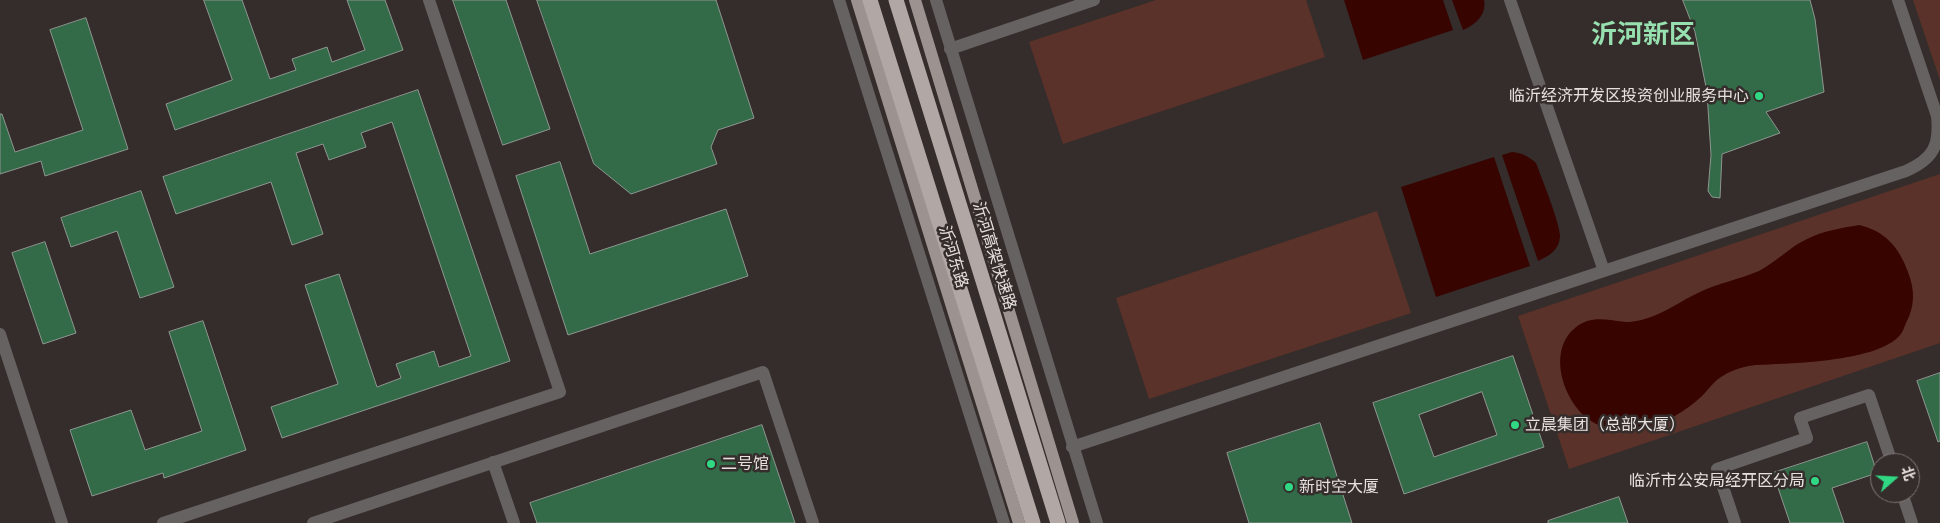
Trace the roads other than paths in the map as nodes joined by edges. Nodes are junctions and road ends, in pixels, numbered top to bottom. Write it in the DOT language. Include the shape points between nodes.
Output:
graph roads {
  1 [pos="429,0"];
  2 [pos="839,0"];
  3 [pos="857,0"];
  4 [pos="870,0"];
  5 [pos="896,0"];
  6 [pos="915,0"];
  7 [pos="936,0"];
  8 [pos="1094,0"];
  9 [pos="1510,0"];
  10 [pos="1898,0"];
  11 [pos="950,49"];
  12 [pos="1604,272"];
  13 [pos="0,334"];
  14 [pos="1072,447"];
  15 [pos="1888,453"];
  16 [pos="493,462"];
  17 [pos="1905,503"];
  18 [pos="62,523"];
  19 [pos="163,523"];
  20 [pos="313,523"];
  21 [pos="514,523"];
  22 [pos="813,523"];
  23 [pos="1004,523"];
  24 [pos="1019,523"];
  25 [pos="1033,523"];
  26 [pos="1058,523"];
  27 [pos="1073,523"];
  28 [pos="1097,523"];
  29 [pos="1735,523"];
  30 [pos="1912,523"];
  1 -- 19 [label="street" via="560,392"];
  2 -- 23 [label="street"];
  3 -- 24 [label="main road, 沂河东路"];
  4 -- 25 [label="highway"];
  5 -- 26 [label="highway, 沂河高架快速路"];
  6 -- 27 [label="main road"];
  7 -- 11 [label="street"];
  8 -- 11 [label="street"];
  9 -- 12 [label="street"];
  10 -- 12 [label="street" via="1937,116 1939,133 1934,150 1923,164"];
  11 -- 14 [label="street"];
  12 -- 14 [label="street"];
  13 -- 18 [label="street"];
  14 -- 28 [label="street"];
  15 -- 29 [label="street" via="1868,395 1800,418 1807,438 1717,469"];
  16 -- 20 [label="street"];
  16 -- 21 [label="street"];
  16 -- 22 [label="street" via="763,372"];
  17 -- 30 [label="street"];
}
